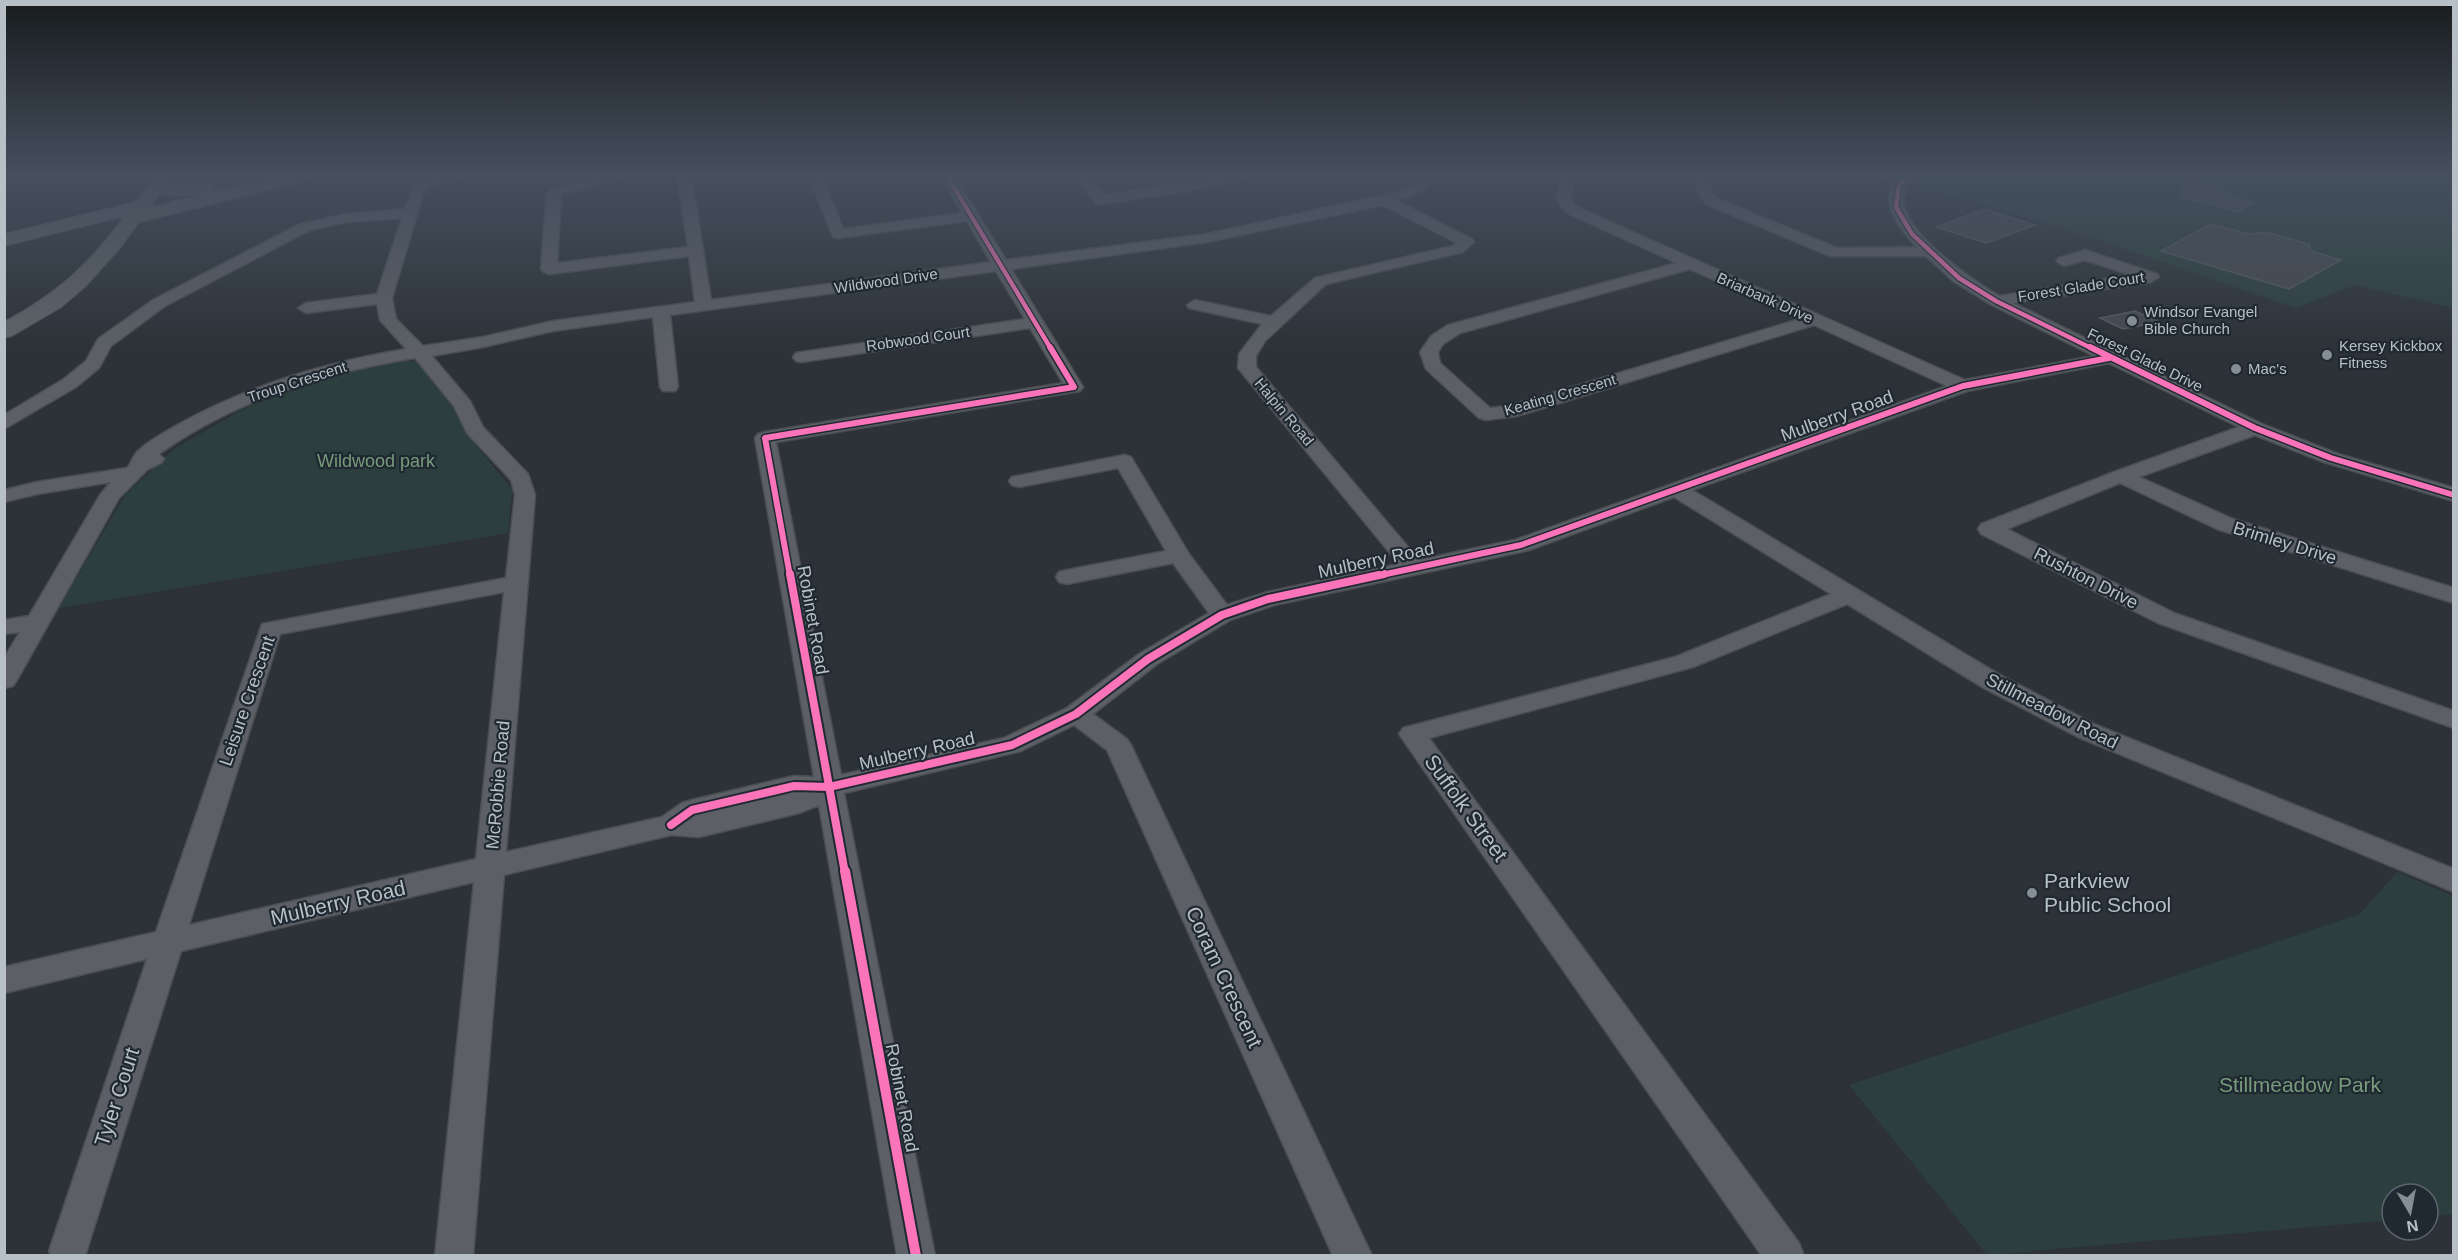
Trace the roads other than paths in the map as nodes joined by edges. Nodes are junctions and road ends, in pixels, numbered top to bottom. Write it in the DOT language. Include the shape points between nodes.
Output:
graph roads {
  1 [pos="38,233"];
  2 [pos="64,233"];
  3 [pos="121,233"];
  4 [pos="294,233"];
  5 [pos="404,233"];
  6 [pos="551,233"];
  7 [pos="693,233"];
  8 [pos="982,233"];
  9 [pos="1231,233"];
  10 [pos="1448,233"];
  11 [pos="1622,233"];
  12 [pos="1784,233"];
  13 [pos="1911,233"];
  14 [pos="4,240"];
  15 [pos="4,250"];
  16 [pos="696,251"];
  17 [pos="1929,251"];
  18 [pos="2064,261"];
  19 [pos="1691,264"];
  20 [pos="1001,266"];
  21 [pos="384,298"];
  22 [pos="1996,301"];
  23 [pos="1195,305"];
  24 [pos="704,306"];
  25 [pos="306,308"];
  26 [pos="660,311"];
  27 [pos="1813,320"];
  28 [pos="1035,322"];
  29 [pos="1275,322"];
  30 [pos="4,331"];
  31 [pos="419,352"];
  32 [pos="802,357"];
  33 [pos="2109,358"];
  34 [pos="368,362"];
  35 [pos="669,387"];
  36 [pos="1963,387"];
  37 [pos="4,423"];
  38 [pos="2255,429"];
  39 [pos="130,474"];
  40 [pos="2121,476"];
  41 [pos="1019,481"];
  42 [pos="1677,490"];
  43 [pos="12,495"];
  44 [pos="2454,495"];
  45 [pos="1179,555"];
  46 [pos="1414,568"];
  47 [pos="1067,577"];
  48 [pos="517,583"];
  49 [pos="1848,595"];
  50 [pos="2454,596"];
  51 [pos="1222,615"];
  52 [pos="38,622"];
  53 [pos="4,627"];
  54 [pos="4,680"];
  55 [pos="1076,714"];
  56 [pos="2454,720"];
  57 [pos="829,787"];
  58 [pos="490,867"];
  59 [pos="2454,881"];
  60 [pos="167,942"];
  61 [pos="4,980"];
  62 [pos="68,1251"];
  63 [pos="453,1256"];
  64 [pos="916,1256"];
  65 [pos="1353,1256"];
  66 [pos="1785,1256"];
  1 -- 14 [label="main road"];
  2 -- 15 [label="main road"];
  3 -- 30 [label="main road" via="78,284"];
  4 -- 37 [label="street" via="159,303 104,344 93,364 70,382"];
  5 -- 21 [label="street"];
  6 -- 16 [label="street" via="549,269"];
  7 -- 16 [label="street"];
  8 -- 20 [label="street, Robinet Road"];
  9 -- 20 [label="street, Wildwood Drive"];
  10 -- 29 [label="street, Halpin Road" via="1467,243 1458,249 1321,282"];
  11 -- 19 [label="street, Briarbank Drive"];
  12 -- 17 [label="street" via="1835,253"];
  13 -- 17 [label="street, Forest Glade Drive"];
  16 -- 24 [label="street"];
  17 -- 22 [label="street, Forest Glade Drive" via="1967,284"];
  18 -- 22 [label="street, Forest Glade Court" via="2085,255 2151,277"];
  19 -- 27 [label="street, Briarbank Drive"];
  19 -- 27 [label="street, Keating Crescent" via="1454,329 1437,340 1429,352 1432,365 1486,414 1510,412"];
  20 -- 24 [label="street, Wildwood Drive"];
  20 -- 28 [label="street, Robinet Road"];
  21 -- 25 [label="street"];
  21 -- 31 [label="street, McRobbie Road" via="388,320"];
  22 -- 33 [label="street, Forest Glade Drive"];
  23 -- 29 [label="street"];
  24 -- 26 [label="street, Wildwood Drive"];
  26 -- 31 [label="street, Wildwood Drive" via="552,326"];
  26 -- 35 [label="street"];
  27 -- 36 [label="street, Briarbank Drive"];
  28 -- 32 [label="street, Robwood Court"];
  28 -- 57 [label="street, Robinet Road" via="1074,387 765,438"];
  29 -- 46 [label="street, Halpin Road" via="1248,353 1247,368"];
  31 -- 34 [label="street, Wildwood Drive"];
  31 -- 48 [label="street, McRobbie Road" via="463,405 474,429 520,478 525,495"];
  33 -- 36 [label="street, Mulberry Road"];
  33 -- 38 [label="street, Forest Glade Drive"];
  34 -- 39 [label="street, Troup Crescent" via="288,388 232,412"];
  36 -- 42 [label="street, Mulberry Road"];
  38 -- 40 [label="street, Rushton Drive"];
  38 -- 44 [label="street, Forest Glade Drive" via="2331,458"];
  39 -- 43 [label="street" via="34,495"];
  39 -- 52 [label="street, Troup Crescent" via="110,495"];
  40 -- 50 [label="street, Brimley Drive" via="2225,525"];
  40 -- 56 [label="street, Rushton Drive" via="1989,529 2166,618"];
  41 -- 45 [label="street" via="1124,461"];
  42 -- 46 [label="street, Mulberry Road" via="1521,545"];
  42 -- 49 [label="street, Stillmeadow Road"];
  45 -- 47 [label="street"];
  45 -- 51 [label="street"];
  46 -- 51 [label="street, Mulberry Road" via="1268,599"];
  48 -- 58 [label="street, McRobbie Road"];
  48 -- 60 [label="street, Leisure Crescent" via="270,629"];
  49 -- 59 [label="street, Stillmeadow Road" via="1991,681 2087,731"];
  49 -- 66 [label="street, Suffolk Street" via="1684,662 1412,734"];
  51 -- 55 [label="street, Mulberry Road" via="1148,659"];
  52 -- 53 [label="street"];
  52 -- 54 [label="street, Troup Crescent"];
  55 -- 57 [label="street, Mulberry Road" via="1012,745"];
  55 -- 65 [label="street, Coram Crescent" via="1118,745"];
  57 -- 58 [label="street, Mulberry Road" via="788,806 699,827 671,825"];
  57 -- 64 [label="street, Robinet Road"];
  58 -- 60 [label="street, Mulberry Road"];
  58 -- 63 [label="street, McRobbie Road"];
  60 -- 61 [label="street, Mulberry Road"];
  60 -- 62 [label="street, Tyler Court"];
}
